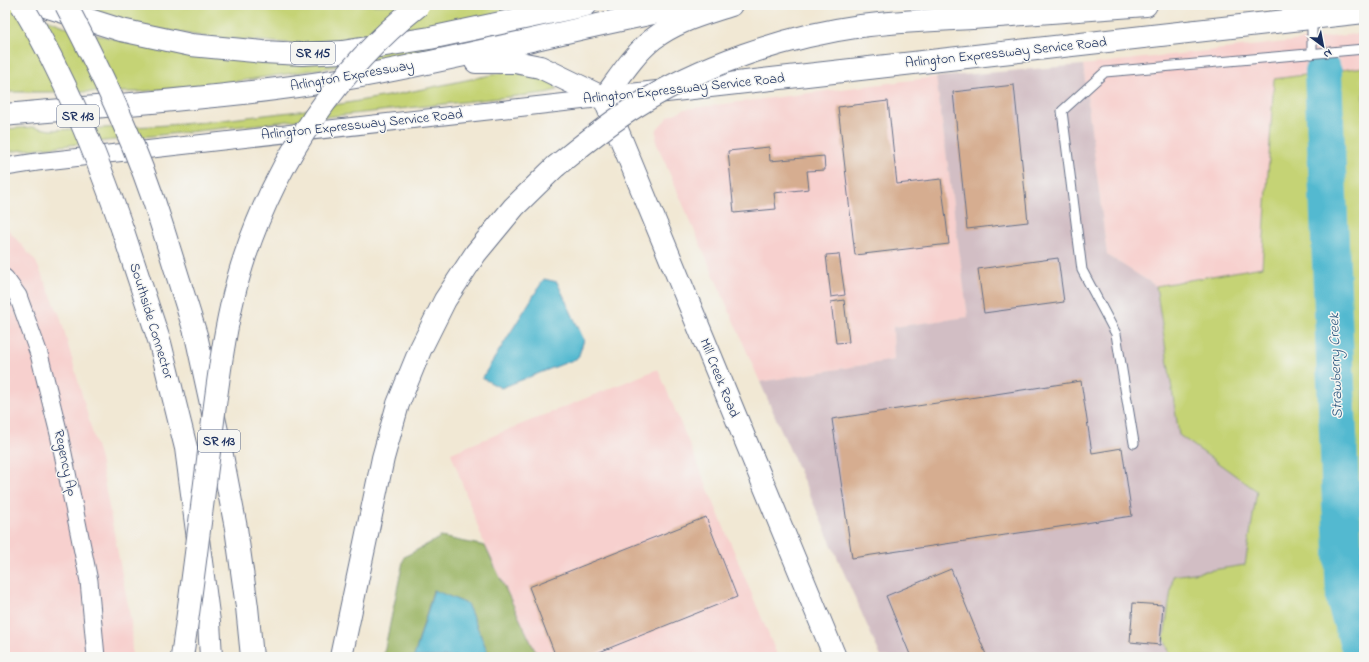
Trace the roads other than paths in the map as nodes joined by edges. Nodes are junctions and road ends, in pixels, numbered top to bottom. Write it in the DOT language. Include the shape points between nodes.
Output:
graph roads {
  1 [pos="22,5"];
  2 [pos="42,5"];
  3 [pos="66,5"];
  4 [pos="419,5"];
  5 [pos="586,5"];
  6 [pos="694,5"];
  7 [pos="731,5"];
  8 [pos="1146,5"];
  9 [pos="1364,12"];
  10 [pos="1312,18"];
  11 [pos="1364,49"];
  12 [pos="1312,54"];
  13 [pos="381,72"];
  14 [pos="604,98"];
  15 [pos="5,113"];
  16 [pos="5,167"];
  17 [pos="5,278"];
  18 [pos="1134,443"];
  19 [pos="96,657"];
  20 [pos="182,657"];
  21 [pos="211,657"];
  22 [pos="252,657"];
  23 [pos="342,657"];
  24 [pos="835,657"];
  1 -- 21 [label="main road, Southside Connector / SR 113, bridge" via="73,103 103,172 160,343 186,448 209,622"];
  2 -- 5 [label="main road, SR 115" via="121,30 191,45 302,54 342,52 430,38"];
  3 -- 22 [label="main road, SR 113, bridge" via="119,111 155,204 196,336 236,528"];
  4 -- 20 [label="main road, bridge" via="387,32 360,60 318,113 279,175 245,256 234,294 216,393"];
  6 -- 13 [label="main road, Arlington Expressway"];
  7 -- 14 [label="main road" via="670,28 652,40"];
  8 -- 23 [label="main road, bridge" via="861,26 765,47 670,87 604,128 555,167 514,207 476,253 445,300 420,350 398,404 383,458"];
  9 -- 10 [label="main road, Arlington Expressway Service Road"];
  10 -- 12 [label="lane"];
  10 -- 14 [label="main road, Arlington Expressway Service Road"];
  11 -- 12 [label="lane"];
  12 -- 18 [label="lane" via="1105,72 1062,110 1082,270 1116,334"];
  13 -- 14 [label="main road" via="480,62 515,62 551,71"];
  13 -- 15 [label="main road, Arlington Expressway" via="227,95"];
  14 -- 16 [label="street, Arlington Expressway Service Road"];
  14 -- 24 [label="main road, Mill Creek Road"];
  17 -- 19 [label="street, Regency Ap" via="18,296 39,354 59,434 89,581"];
}
